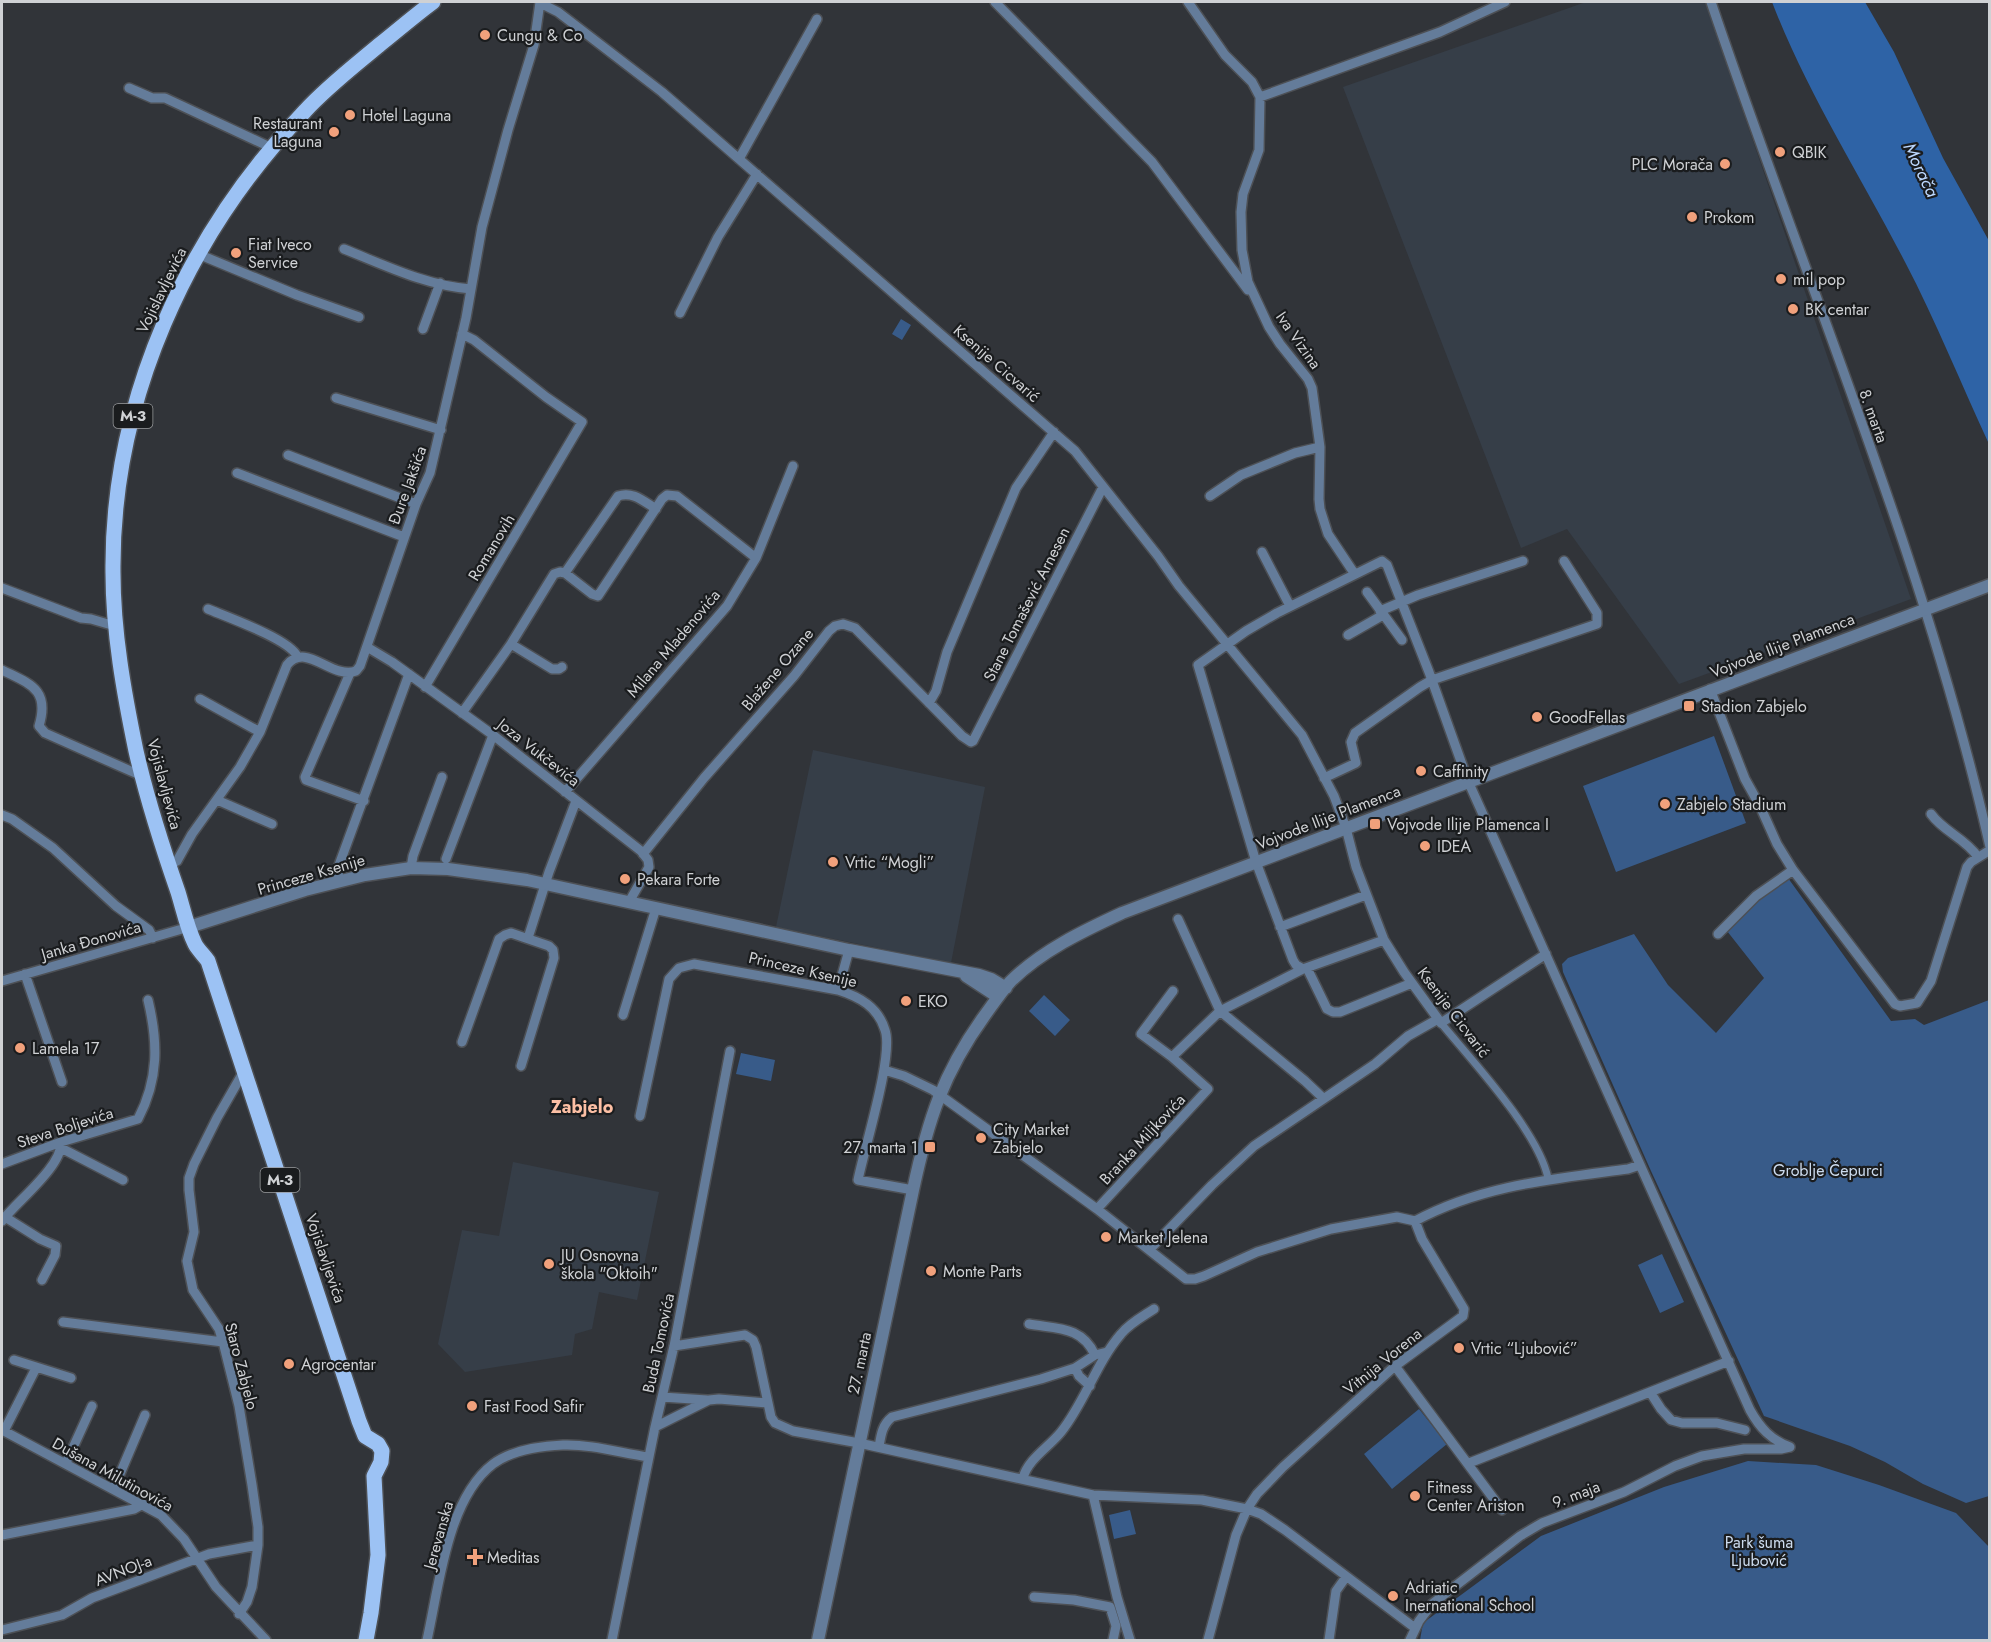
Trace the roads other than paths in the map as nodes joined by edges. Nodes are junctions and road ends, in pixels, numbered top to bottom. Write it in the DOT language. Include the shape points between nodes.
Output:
graph roads {
  1 [pos="433,2"];
  2 [pos="540,2"];
  3 [pos="995,2"];
  4 [pos="1189,2"];
  5 [pos="1505,2"];
  6 [pos="1711,2"];
  7 [pos="817,19"];
  8 [pos="129,88"];
  9 [pos="1260,98"];
  10 [pos="272,148"];
  11 [pos="739,159"];
  12 [pos="757,174"];
  13 [pos="344,249"];
  14 [pos="198,254"];
  15 [pos="440,283"];
  16 [pos="471,289"];
  17 [pos="1256,301"];
  18 [pos="680,313"];
  19 [pos="359,318"];
  20 [pos="423,329"];
  21 [pos="462,334"];
  22 [pos="336,398"];
  23 [pos="441,430"];
  24 [pos="1054,432"];
  25 [pos="1320,447"];
  26 [pos="288,455"];
  27 [pos="793,466"];
  28 [pos="237,473"];
  29 [pos="1103,487"];
  30 [pos="1210,496"];
  31 [pos="416,504"];
  32 [pos="656,509"];
  33 [pos="404,537"];
  34 [pos="1262,552"];
  35 [pos="756,558"];
  36 [pos="1523,561"];
  37 [pos="1564,561"];
  38 [pos="565,573"];
  39 [pos="1354,573"];
  40 [pos="1989,585"];
  41 [pos="2,588"];
  42 [pos="1367,592"];
  43 [pos="1400,602"];
  44 [pos="1290,606"];
  45 [pos="1924,608"];
  46 [pos="208,609"];
  47 [pos="1381,613"];
  48 [pos="115,626"];
  49 [pos="1348,635"];
  50 [pos="1402,640"];
  51 [pos="511,644"];
  52 [pos="1226,645"];
  53 [pos="367,647"];
  54 [pos="297,656"];
  55 [pos="562,667"];
  56 [pos="2,670"];
  57 [pos="350,673"];
  58 [pos="409,674"];
  59 [pos="1432,680"];
  60 [pos="425,687"];
  61 [pos="1710,689"];
  62 [pos="200,699"];
  63 [pos="929,703"];
  64 [pos="462,713"];
  65 [pos="260,732"];
  66 [pos="493,735"];
  67 [pos="977,735"];
  68 [pos="142,776"];
  69 [pos="442,777"];
  70 [pos="1324,778"];
  71 [pos="1468,781"];
  72 [pos="565,792"];
  73 [pos="217,800"];
  74 [pos="363,801"];
  75 [pos="576,801"];
  76 [pos="1931,814"];
  77 [pos="2,815"];
  78 [pos="272,824"];
  79 [pos="1346,828"];
  80 [pos="1989,848"];
  81 [pos="643,854"];
  82 [pos="1978,857"];
  83 [pos="447,859"];
  84 [pos="1256,862"];
  85 [pos="169,866"];
  86 [pos="411,868"];
  87 [pos="1793,870"];
  88 [pos="338,881"];
  89 [pos="545,885"];
  90 [pos="1366,895"];
  91 [pos="629,902"];
  92 [pos="656,908"];
  93 [pos="1178,919"];
  94 [pos="189,927"];
  95 [pos="1280,927"];
  96 [pos="1718,934"];
  97 [pos="153,938"];
  98 [pos="528,938"];
  99 [pos="1384,940"];
  100 [pos="849,950"];
  101 [pos="1546,954"];
  102 [pos="1305,969"];
  103 [pos="25,974"];
  104 [pos="2,981"];
  105 [pos="1412,983"];
  106 [pos="838,990"];
  107 [pos="1173,991"];
  108 [pos="1002,992"];
  109 [pos="148,1000"];
  110 [pos="1220,1011"];
  111 [pos="623,1015"];
  112 [pos="1439,1021"];
  113 [pos="462,1042"];
  114 [pos="730,1051"];
  115 [pos="1172,1058"];
  116 [pos="521,1066"];
  117 [pos="884,1070"];
  118 [pos="244,1071"];
  119 [pos="62,1082"];
  120 [pos="939,1094"];
  121 [pos="1323,1098"];
  122 [pos="640,1116"];
  123 [pos="61,1145"];
  124 [pos="2,1164"];
  125 [pos="1640,1165"];
  126 [pos="1548,1178"];
  127 [pos="123,1180"];
  128 [pos="913,1190"];
  129 [pos="1097,1209"];
  130 [pos="3,1219"];
  131 [pos="1415,1221"];
  132 [pos="1150,1249"];
  133 [pos="42,1280"];
  134 [pos="1154,1310"];
  135 [pos="63,1322"];
  136 [pos="1029,1324"];
  137 [pos="224,1342"];
  138 [pos="674,1346"];
  139 [pos="1107,1352"];
  140 [pos="1095,1355"];
  141 [pos="14,1359"];
  142 [pos="1729,1360"];
  143 [pos="1395,1366"];
  144 [pos="36,1368"];
  145 [pos="1075,1368"];
  146 [pos="71,1378"];
  147 [pos="1090,1386"];
  148 [pos="1650,1392"];
  149 [pos="662,1397"];
  150 [pos="709,1400"];
  151 [pos="768,1403"];
  152 [pos="92,1406"];
  153 [pos="146,1415"];
  154 [pos="1760,1426"];
  155 [pos="655,1427"];
  156 [pos="1745,1430"];
  157 [pos="3,1431"];
  158 [pos="859,1443"];
  159 [pos="879,1447"];
  160 [pos="1755,1448"];
  161 [pos="649,1457"];
  162 [pos="66,1463"];
  163 [pos="1468,1463"];
  164 [pos="1023,1478"];
  165 [pos="114,1488"];
  166 [pos="1093,1494"];
  167 [pos="143,1504"];
  168 [pos="1247,1509"];
  169 [pos="1502,1510"];
  170 [pos="2,1535"];
  171 [pos="258,1545"];
  172 [pos="196,1558"];
  173 [pos="1346,1577"];
  174 [pos="1034,1597"];
  175 [pos="1114,1604"];
  176 [pos="239,1614"];
  177 [pos="1415,1628"];
  178 [pos="2,1630"];
  179 [pos="267,1641"];
  180 [pos="366,1641"];
  181 [pos="427,1641"];
  182 [pos="612,1641"];
  183 [pos="819,1641"];
  184 [pos="1113,1641"];
  185 [pos="1130,1641"];
  186 [pos="1208,1641"];
  187 [pos="1329,1641"];
  188 [pos="1410,1641"];
  1 -- 10 [label="main road, Vojislavljevića / M-3" via="344,74"];
  2 -- 11 [label="street, Ksenije Cicvarić" via="643,76"];
  2 -- 16 [label="street, Đure Jakšića" via="534,45 482,227"];
  3 -- 17 [label="street" via="1152,162"];
  4 -- 9 [label="street" via="1225,55 1252,82"];
  5 -- 9 [label="street" via="1440,32"];
  6 -- 45 [label="street, 8. marta"];
  7 -- 11 [label="street"];
  8 -- 10 [label="street" via="152,98 165,98"];
  9 -- 17 [label="street, Iva Vizina" via="1259,150 1241,212 1242,250"];
  10 -- 14 [label="main road, Vojislavljevića / M-3" via="228,203"];
  11 -- 12 [label="street, Ksenije Cicvarić"];
  12 -- 18 [label="street" via="718,237"];
  12 -- 24 [label="street, Ksenije Cicvarić"];
  13 -- 15 [label="street"];
  14 -- 19 [label="street"];
  14 -- 48 [label="main road, Vojislavljevića / M-3" via="157,339 129,434 115,528"];
  15 -- 16 [label="street"];
  15 -- 20 [label="street"];
  16 -- 21 [label="street, Đure Jakšića"];
  17 -- 25 [label="street, Iva Vizina" via="1280,344 1312,388"];
  21 -- 23 [label="street, Đure Jakšića"];
  21 -- 60 [label="street, Romanovih" via="582,422"];
  22 -- 23 [label="street"];
  23 -- 31 [label="street, Đure Jakšića" via="430,473"];
  24 -- 29 [label="street, Ksenije Cicvarić"];
  24 -- 63 [label="street" via="1016,488"];
  25 -- 30 [label="street" via="1241,475"];
  25 -- 39 [label="street, Iva Vizina" via="1318,499 1323,521"];
  26 -- 31 [label="street"];
  27 -- 35 [label="street, Milana Mladenovića"];
  28 -- 33 [label="street"];
  29 -- 52 [label="street, Ksenije Cicvarić"];
  29 -- 67 [label="street, Stane Tomašević Arnesen"];
  31 -- 33 [label="street, Đure Jakšića"];
  32 -- 35 [label="street" via="667,495 677,496"];
  32 -- 38 [label="street" via="633,495 618,496"];
  32 -- 38 [label="street" via="598,596"];
  33 -- 53 [label="street, Đure Jakšića"];
  34 -- 44 [label="street"];
  35 -- 72 [label="street, Milana Mladenovića" via="727,606"];
  36 -- 43 [label="street"];
  37 -- 59 [label="street" via="1597,613 1597,624"];
  38 -- 51 [label="street" via="554,574"];
  39 -- 43 [label="street" via="1385,562"];
  39 -- 44 [label="street"];
  40 -- 45 [label="street, Vojvode Ilije Plamenca"];
  41 -- 48 [label="street" via="81,618"];
  42 -- 47 [label="street"];
  43 -- 47 [label="street"];
  43 -- 59 [label="street"];
  44 -- 52 [label="street"];
  45 -- 61 [label="street, Vojvode Ilije Plamenca"];
  45 -- 80 [label="street, 8. marta" via="1972,769"];
  46 -- 54 [label="street" via="282,642"];
  47 -- 49 [label="street"];
  47 -- 50 [label="street"];
  48 -- 68 [label="main road, Vojislavljevića / M-3"];
  51 -- 55 [label="street" via="552,669"];
  51 -- 64 [label="street"];
  52 -- 70 [label="street, Ksenije Cicvarić" via="1302,735"];
  52 -- 84 [label="street" via="1198,665"];
  53 -- 57 [label="street, Đure Jakšića" via="360,666"];
  53 -- 58 [label="street, Joza Vukčevića"];
  54 -- 57 [label="street"];
  54 -- 65 [label="street" via="287,665"];
  56 -- 68 [label="street" via="38,690 44,710 39,726 45,733"];
  57 -- 74 [label="street, Đure Jakšića" via="305,777"];
  58 -- 60 [label="street, Joza Vukčevića"];
  58 -- 74 [label="street"];
  59 -- 70 [label="street" via="1355,733 1351,742 1356,763"];
  59 -- 71 [label="street"];
  60 -- 64 [label="street, Joza Vukčevića"];
  61 -- 71 [label="street, Vojvode Ilije Plamenca"];
  61 -- 87 [label="street" via="1751,792"];
  62 -- 65 [label="street"];
  63 -- 67 [label="street, Blažene Ozane" via="967,741"];
  63 -- 81 [label="street, Blažene Ozane" via="855,628 846,624 835,626"];
  64 -- 66 [label="street, Joza Vukčevića"];
  65 -- 73 [label="street"];
  66 -- 72 [label="street, Joza Vukčevića"];
  66 -- 83 [label="street"];
  68 -- 85 [label="main road, Vojislavljevića / M-3"];
  69 -- 86 [label="street"];
  70 -- 79 [label="street, Ksenije Cicvarić"];
  71 -- 79 [label="street, Vojvode Ilije Plamenca"];
  71 -- 101 [label="street"];
  72 -- 75 [label="street, Joza Vukčevića"];
  73 -- 78 [label="street"];
  73 -- 85 [label="street" via="177,861"];
  74 -- 88 [label="street" via="339,865"];
  75 -- 81 [label="street, Joza Vukčevića"];
  75 -- 89 [label="street"];
  76 -- 82 [label="street"];
  77 -- 97 [label="street" via="53,849 149,930"];
  79 -- 84 [label="street, Vojvode Ilije Plamenca"];
  79 -- 90 [label="street, Ksenije Cicvarić"];
  80 -- 82 [label="street"];
  81 -- 91 [label="street" via="648,870"];
  82 -- 87 [label="street" via="1967,867 1931,981 1917,1003 1900,1006 1891,1001"];
  84 -- 95 [label="street"];
  84 -- 108 [label="street, Vojvode Ilije Plamenca" via="1089,928 1029,966"];
  85 -- 94 [label="main road, Vojislavljevića / M-3"];
  86 -- 88 [label="street, Princeze Ksenije"];
  86 -- 89 [label="street, Princeze Ksenije" via="478,872"];
  87 -- 96 [label="street" via="1756,896"];
  88 -- 94 [label="street, Princeze Ksenije"];
  89 -- 91 [label="street, Princeze Ksenije"];
  89 -- 98 [label="street"];
  90 -- 95 [label="street"];
  90 -- 99 [label="street, Ksenije Cicvarić"];
  91 -- 92 [label="street, Princeze Ksenije"];
  92 -- 100 [label="street, Princeze Ksenije"];
  92 -- 111 [label="street"];
  93 -- 110 [label="street"];
  94 -- 97 [label="street, Janka Đonovića"];
  94 -- 118 [label="main road, Vojislavljevića / M-3" via="195,945 208,961"];
  95 -- 102 [label="street" via="1296,965"];
  97 -- 103 [label="street, Janka Đonovića"];
  98 -- 113 [label="street" via="511,933 499,939"];
  98 -- 116 [label="street" via="551,947 554,955"];
  99 -- 102 [label="street"];
  99 -- 105 [label="street, Ksenije Cicvarić"];
  100 -- 106 [label="street"];
  100 -- 108 [label="street, Princeze Ksenije" via="991,979"];
  101 -- 112 [label="street"];
  101 -- 125 [label="street"];
  102 -- 105 [label="street" via="1333,1012"];
  102 -- 110 [label="street"];
  103 -- 104 [label="street, Janka Đonovića"];
  103 -- 119 [label="street"];
  105 -- 112 [label="street, Ksenije Cicvarić"];
  106 -- 117 [label="street, Princeze Ksenije" via="866,1002 882,1021 887,1052"];
  106 -- 122 [label="street, Princeze Ksenije" via="694,964 680,968 669,979"];
  107 -- 115 [label="street" via="1141,1034"];
  108 -- 120 [label="street, 27. marta" via="960,1052"];
  109 -- 123 [label="street, Steva Boljevića" via="155,1043 154,1073 138,1119"];
  110 -- 115 [label="street"];
  110 -- 121 [label="street"];
  112 -- 121 [label="street" via="1408,1036 1375,1064"];
  112 -- 126 [label="street, Ksenije Cicvarić" via="1512,1111 1539,1154"];
  114 -- 138 [label="street, Buda Tomovića"];
  115 -- 129 [label="street, Branka Miljkovića" via="1209,1089"];
  117 -- 120 [label="street"];
  117 -- 128 [label="street, Princeze Ksenije" via="858,1180"];
  118 -- 137 [label="street, Staro Zabjelo" via="189,1178 194,1232 188,1272 193,1290"];
  118 -- 180 [label="main road, Vojislavljevića / M-3" via="359,1421 365,1436 382,1451 374,1476 378,1549"];
  120 -- 128 [label="street, 27. marta"];
  120 -- 129 [label="street"];
  121 -- 132 [label="street" via="1246,1153"];
  123 -- 124 [label="street, Steva Boljevića"];
  123 -- 127 [label="street"];
  123 -- 130 [label="street" via="32,1191"];
  125 -- 126 [label="street"];
  125 -- 142 [label="street"];
  126 -- 131 [label="street" via="1450,1203"];
  128 -- 158 [label="street, 27. marta"];
  129 -- 132 [label="street"];
  130 -- 133 [label="street" via="56,1246"];
  131 -- 132 [label="street" via="1397,1217 1331,1229 1257,1252 1191,1279 1183,1278"];
  131 -- 143 [label="street, Vitnija Vorena" via="1464,1314"];
  134 -- 139 [label="street" via="1130,1325"];
  135 -- 137 [label="street"];
  136 -- 140 [label="street" via="1080,1334"];
  137 -- 171 [label="street, Staro Zabjelo" via="244,1440"];
  138 -- 149 [label="street, Buda Tomovića"];
  138 -- 151 [label="street" via="745,1335 756,1347"];
  139 -- 140 [label="street"];
  139 -- 147 [label="street"];
  140 -- 145 [label="street"];
  141 -- 144 [label="street"];
  142 -- 148 [label="street"];
  142 -- 154 [label="street"];
  143 -- 163 [label="street"];
  143 -- 168 [label="street, Vitnija Vorena" via="1283,1467"];
  144 -- 146 [label="street"];
  144 -- 157 [label="street"];
  145 -- 147 [label="street"];
  145 -- 159 [label="street" via="897,1415 885,1424"];
  147 -- 164 [label="street" via="1066,1425 1030,1464"];
  148 -- 156 [label="street" via="1671,1420"];
  148 -- 163 [label="street"];
  149 -- 150 [label="street"];
  149 -- 155 [label="street, Buda Tomovića"];
  150 -- 151 [label="street"];
  150 -- 155 [label="street"];
  151 -- 158 [label="street" via="771,1417 781,1427"];
  152 -- 162 [label="street"];
  153 -- 165 [label="street"];
  154 -- 160 [label="street"];
  154 -- 160 [label="street, 9. maja" via="1773,1439 1790,1447"];
  155 -- 161 [label="street, Buda Tomovića"];
  157 -- 162 [label="street, Dušana Milutinovića"];
  158 -- 159 [label="street"];
  158 -- 183 [label="street, 27. marta"];
  159 -- 164 [label="street"];
  160 -- 177 [label="street, 9. maja" via="1688,1461 1624,1492 1542,1523 1432,1604"];
  161 -- 181 [label="street, Jerevanska" via="566,1445 521,1451 494,1463 462,1503 448,1544"];
  161 -- 182 [label="street, Buda Tomovića"];
  162 -- 165 [label="street, Dušana Milutinovića"];
  163 -- 169 [label="street"];
  164 -- 166 [label="street"];
  165 -- 167 [label="street, Dušana Milutinovića"];
  166 -- 168 [label="street" via="1202,1500"];
  166 -- 175 [label="street"];
  167 -- 170 [label="street"];
  167 -- 172 [label="street, Dušana Milutinovića" via="175,1527"];
  168 -- 173 [label="street" via="1285,1530"];
  168 -- 186 [label="street, Vitnija Vorena" via="1236,1535"];
  171 -- 172 [label="street, AVNOJ-a"];
  171 -- 176 [label="street, Staro Zabjelo" via="252,1587"];
  172 -- 176 [label="street, Dušana Milutinovića"];
  172 -- 178 [label="street, AVNOJ-a" via="92,1598 62,1615"];
  173 -- 177 [label="street"];
  173 -- 187 [label="street" via="1336,1591"];
  174 -- 175 [label="street"];
  175 -- 184 [label="street"];
  175 -- 185 [label="street"];
  176 -- 179 [label="street, Dušana Milutinovića"];
  177 -- 188 [label="street, 9. maja"];
}
